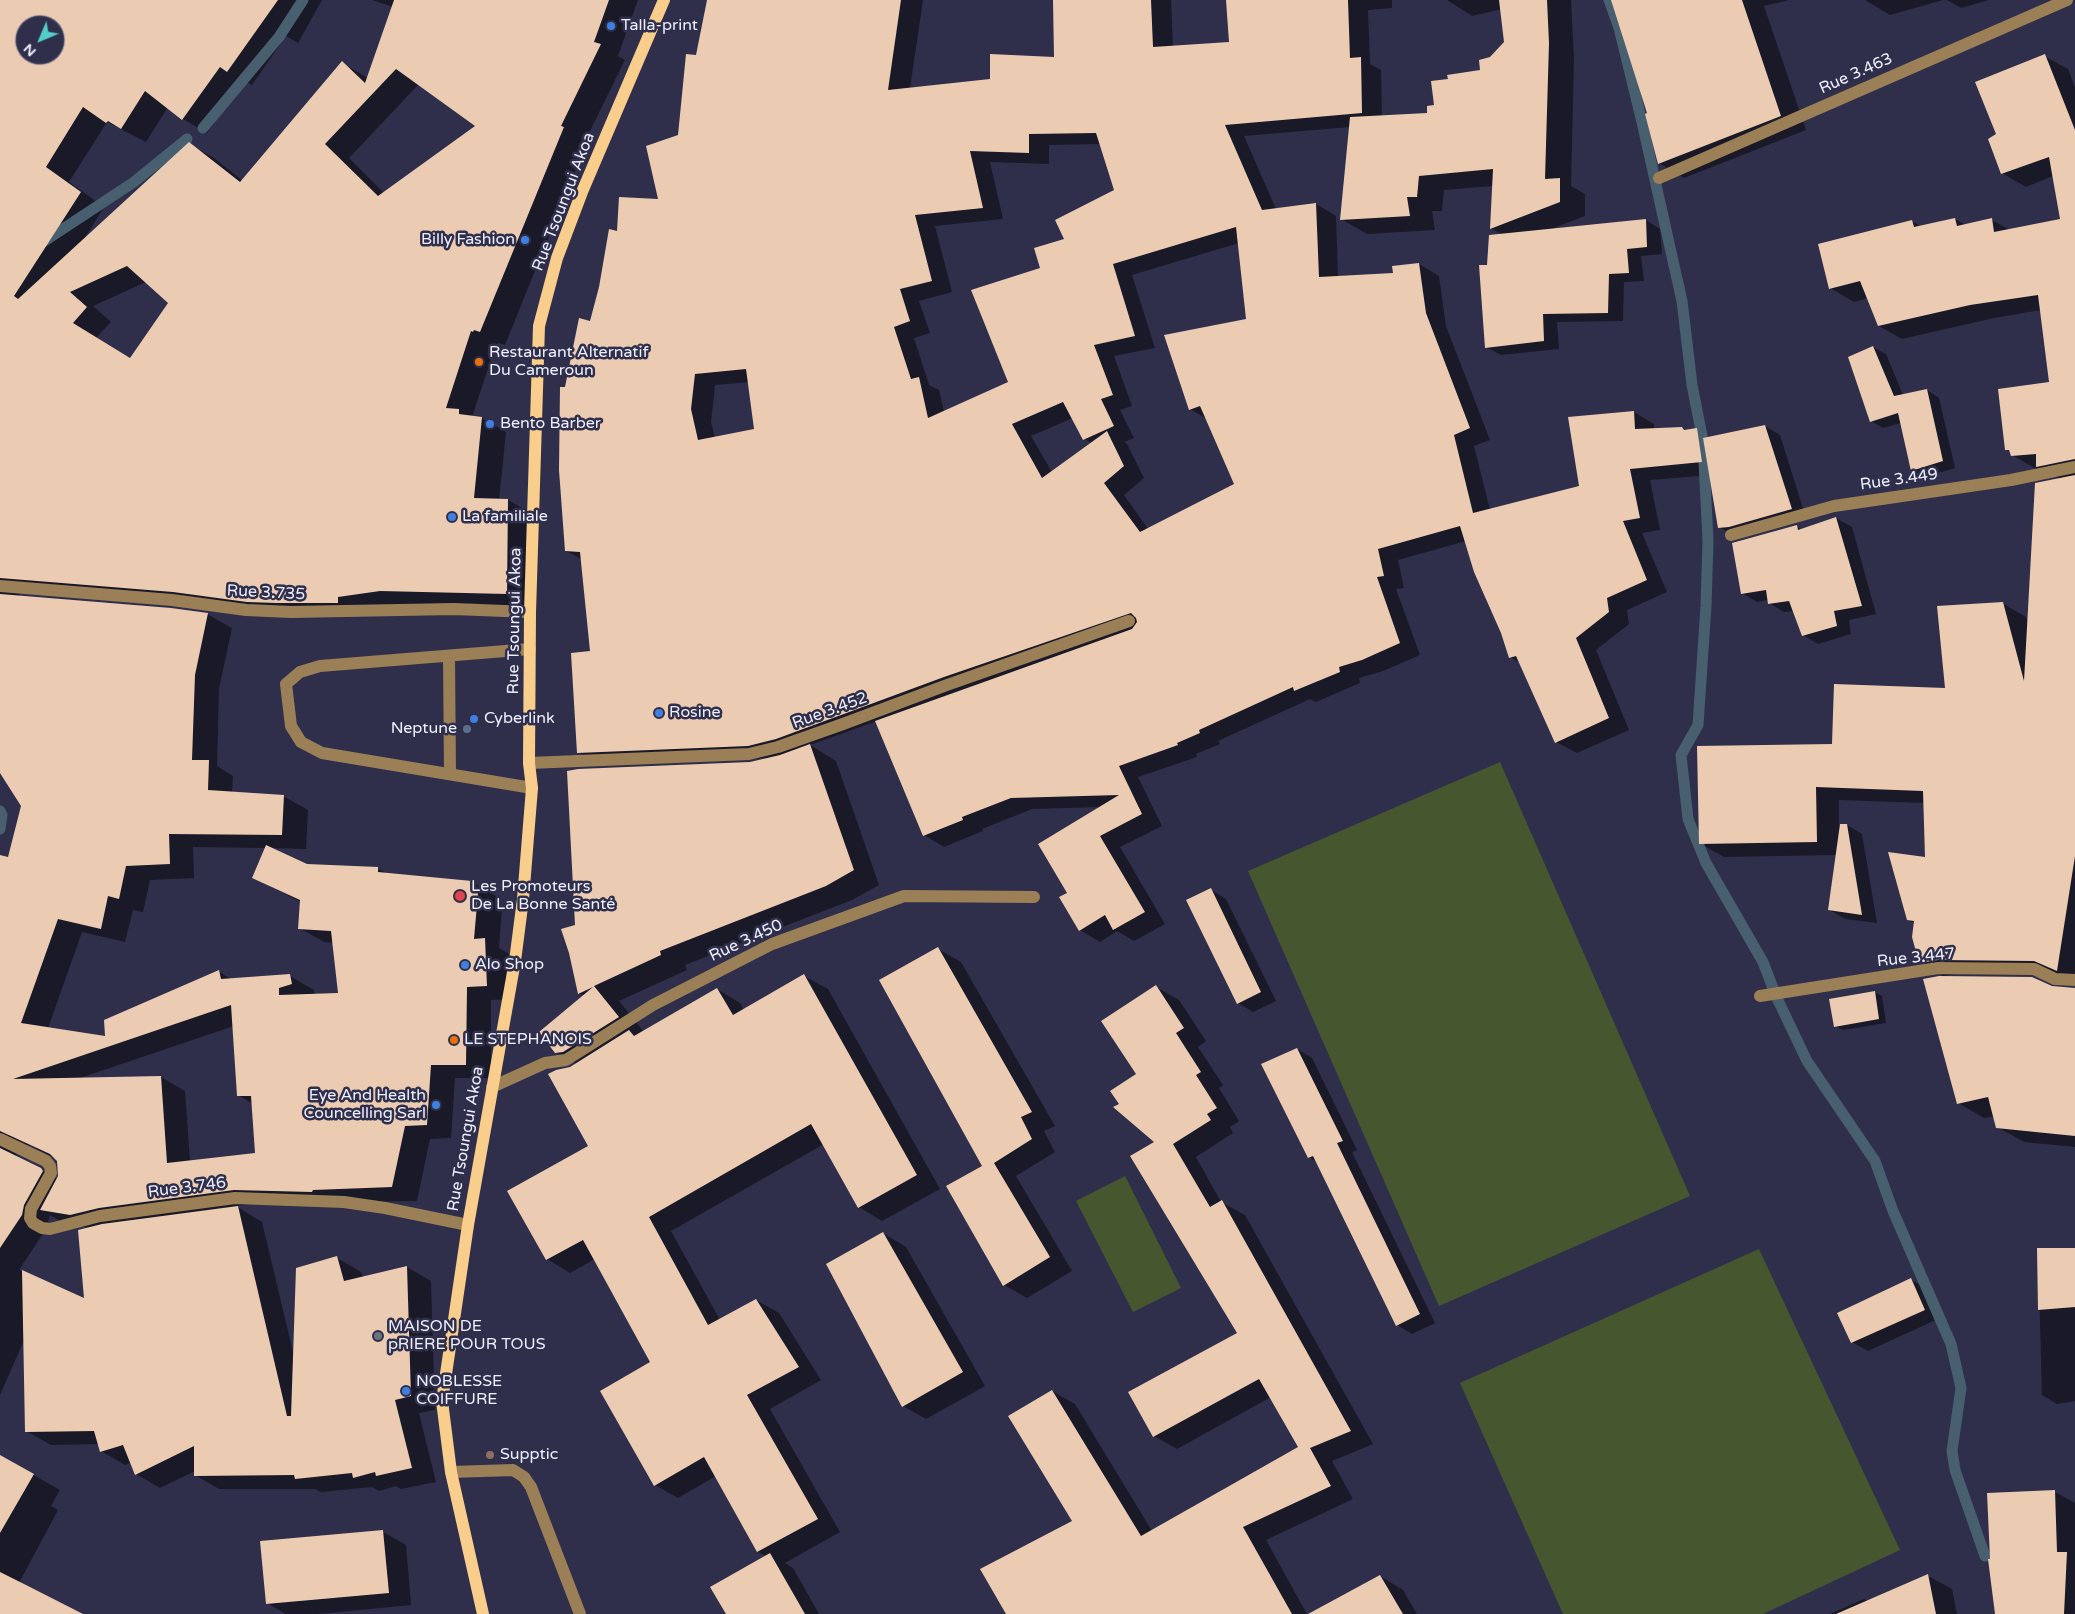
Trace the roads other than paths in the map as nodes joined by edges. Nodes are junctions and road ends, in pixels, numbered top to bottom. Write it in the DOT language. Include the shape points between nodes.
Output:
graph roads {
  1 [pos="664,0"];
  2 [pos="2067,0"];
  3 [pos="1659,178"];
  4 [pos="2075,468"];
  5 [pos="1731,535"];
  6 [pos="0,586"];
  7 [pos="530,612"];
  8 [pos="1129,621"];
  9 [pos="530,649"];
  10 [pos="448,656"];
  11 [pos="529,763"];
  12 [pos="450,774"];
  13 [pos="532,788"];
  14 [pos="1034,897"];
  15 [pos="2075,980"];
  16 [pos="1760,996"];
  17 [pos="492,1087"];
  18 [pos="0,1139"];
  19 [pos="468,1225"];
  20 [pos="451,1472"];
  21 [pos="483,1614"];
  22 [pos="580,1614"];
  1 -- 7 [label="main road, Rue Tsoungui Akoa" via="572,217 557,258 540,326"];
  2 -- 3 [label="street, Rue 3.463"];
  4 -- 5 [label="street, Rue 3.449" via="1834,506"];
  6 -- 7 [label="street, Rue 3.735" via="172,600 246,610"];
  7 -- 9 [label="main road, Rue Tsoungui Akoa"];
  8 -- 11 [label="street, Rue 3.452" via="844,724 749,754"];
  9 -- 10 [label="street"];
  9 -- 11 [label="main road, Rue Tsoungui Akoa"];
  10 -- 12 [label="street"];
  10 -- 12 [label="street" via="320,666 300,672 286,684 291,726 301,742 322,753"];
  11 -- 13 [label="main road, Rue Tsoungui Akoa"];
  12 -- 13 [label="street"];
  13 -- 17 [label="main road, Rue Tsoungui Akoa" via="515,961"];
  14 -- 17 [label="street, Rue 3.450" via="904,896 772,944 653,1005 566,1060 545,1063"];
  15 -- 16 [label="street, Rue 3.447" via="2055,979 2034,969 1938,968"];
  17 -- 19 [label="main road, Rue Tsoungui Akoa"];
  18 -- 19 [label="street, Rue 3.746" via="50,1166 51,1173 31,1209 32,1223 42,1228 50,1229 100,1216 235,1198 344,1202"];
  19 -- 20 [label="main road, Rue Tsoungui Akoa" via="442,1401"];
  20 -- 21 [label="main road, Rue Tsoungui Akoa"];
  20 -- 22 [label="street" via="513,1470 524,1477 532,1486"];
}
